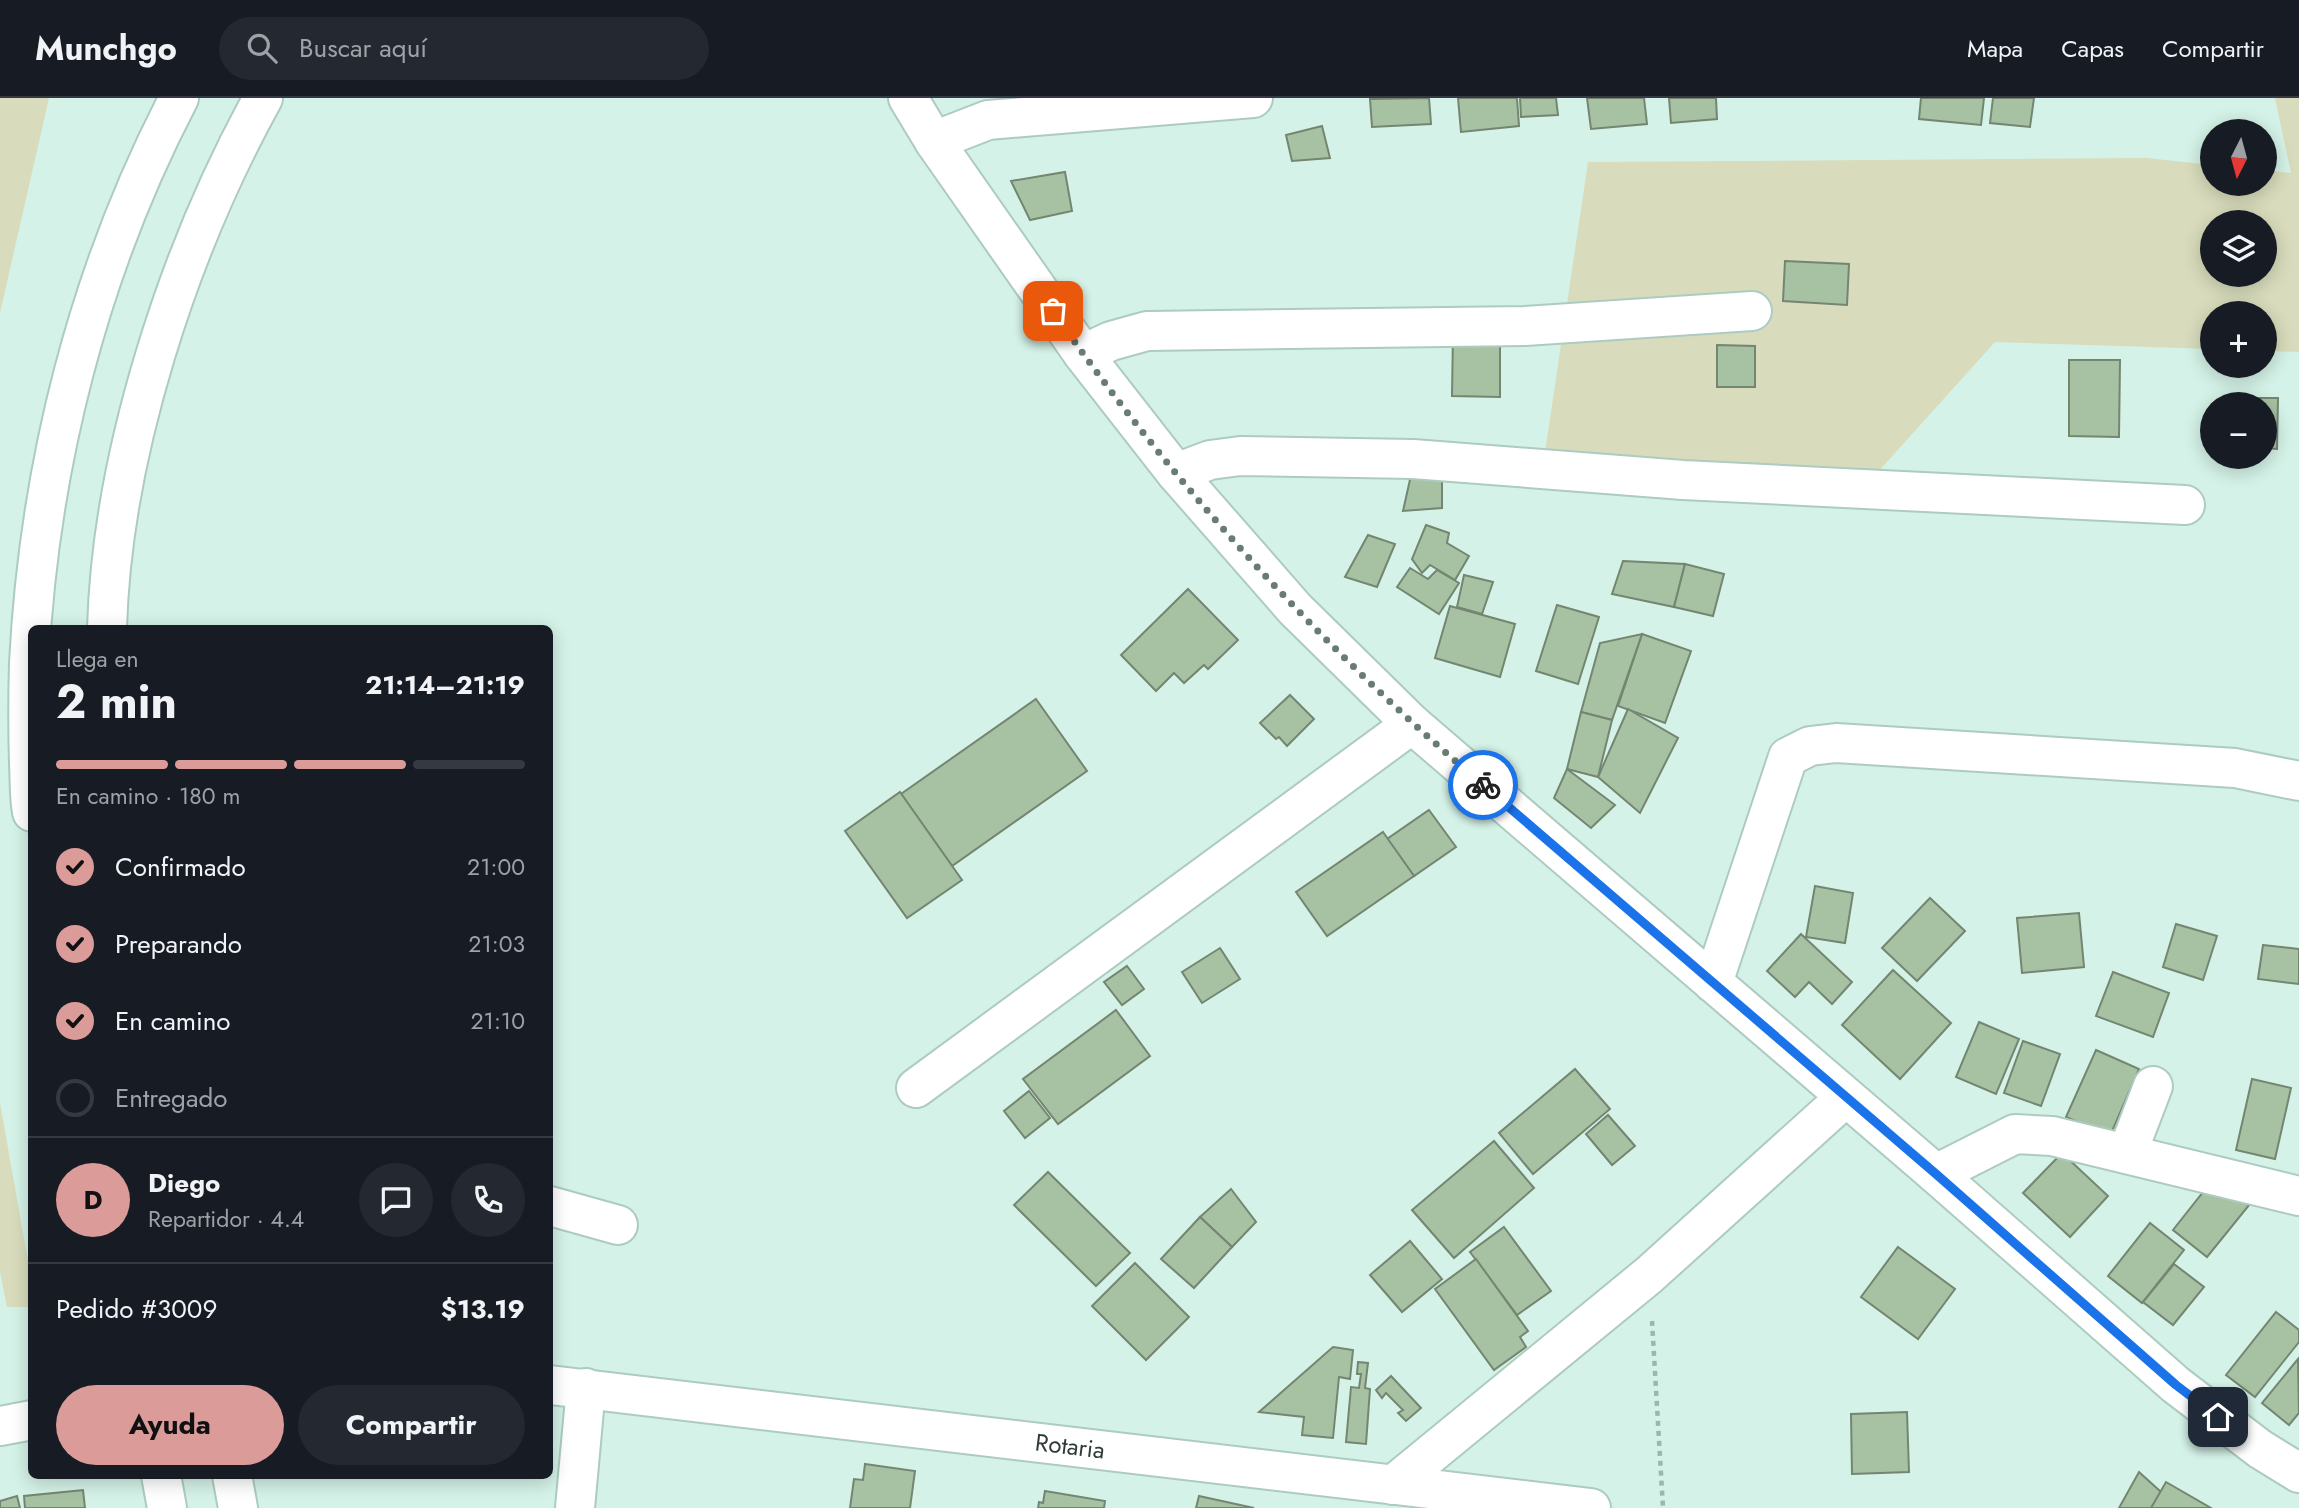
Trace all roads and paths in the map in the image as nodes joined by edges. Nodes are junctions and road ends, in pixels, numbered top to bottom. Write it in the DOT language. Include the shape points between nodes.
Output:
graph roads {
  1 [pos="179,98"];
  2 [pos="263,98"];
  3 [pos="908,98"];
  4 [pos="1253,98"];
  5 [pos="934,141"];
  6 [pos="1752,311"];
  7 [pos="1083,354"];
  8 [pos="1176,473"];
  9 [pos="2185,505"];
  10 [pos="31,625"];
  11 [pos="107,625"];
  12 [pos="28,685"];
  13 [pos="1412,724"];
  14 [pos="28,726"];
  15 [pos="2299,781"];
  16 [pos="1713,983"];
  17 [pos="2153,1086"];
  18 [pos="916,1088"];
  19 [pos="1846,1097"];
  20 [pos="2127,1154"];
  21 [pos="1936,1174"];
  22 [pos="2299,1196"];
  23 [pos="553,1207"];
  24 [pos="618,1225"];
  25 [pos="1649,1275"];
  26 [pos="568,1387"];
  27 [pos="28,1421"];
  28 [pos="0,1426"];
  29 [pos="2299,1473"];
  30 [pos="162,1479"];
  31 [pos="233,1479"];
  32 [pos="1393,1485"];
  33 [pos="167,1508"];
  34 [pos="238,1508"];
  35 [pos="575,1508"];
  36 [pos="1591,1508"];
  37 [pos="1663,1508"];
  1 -- 10 [label="street" via="130,200 92,307 65,407 44,514"];
  2 -- 11 [label="street" via="210,205 168,315 120,505"];
  3 -- 5 [label="street"];
  4 -- 5 [label="street" via="988,120"];
  5 -- 7 [label="street"];
  6 -- 7 [label="street" via="1524,326 1147,331"];
  7 -- 8 [label="street"];
  8 -- 9 [label="street" via="1210,460 1240,456 1413,459 1683,480"];
  8 -- 13 [label="street" via="1295,609"];
  12 -- 14 [label="street"];
  13 -- 16 [label="street"];
  13 -- 18 [label="street"];
  15 -- 16 [label="street" via="2221,767 1836,743 1810,746 1788,757"];
  16 -- 19 [label="street"];
  17 -- 20 [label="street"];
  19 -- 21 [label="street"];
  19 -- 25 [label="street"];
  20 -- 21 [label="street" via="2052,1136 2015,1134"];
  20 -- 22 [label="street"];
  21 -- 29 [label="street" via="2176,1385"];
  23 -- 24 [label="street"];
  25 -- 32 [label="street"];
  25 -- 37 [label="path"];
  26 -- 32 [label="street, Rotaria"];
  26 -- 35 [label="street"];
  27 -- 28 [label="street"];
  30 -- 33 [label="street"];
  31 -- 34 [label="street"];
  32 -- 36 [label="street, Rotaria"];
}
